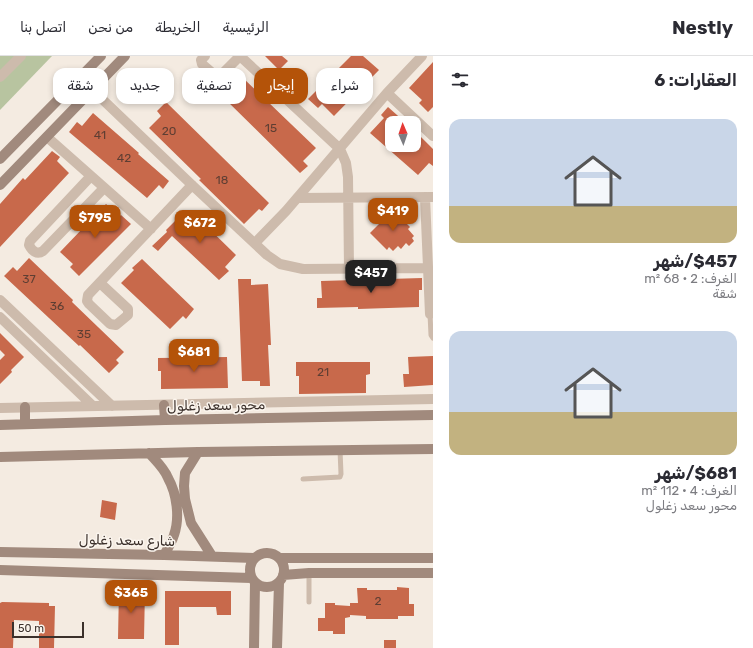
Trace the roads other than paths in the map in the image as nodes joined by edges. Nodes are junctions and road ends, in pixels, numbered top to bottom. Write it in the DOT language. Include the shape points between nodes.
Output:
graph roads {
  1 [pos="21,56"];
  2 [pos="101,56"];
  3 [pos="125,56"];
  4 [pos="205,56"];
  5 [pos="240,56"];
  6 [pos="422,56"];
  7 [pos="90,68"];
  8 [pos="108,74"];
  9 [pos="0,77"];
  10 [pos="387,93"];
  11 [pos="54,104"];
  12 [pos="79,104"];
  13 [pos="108,104"];
  14 [pos="431,131"];
  15 [pos="47,137"];
  16 [pos="340,149"];
  17 [pos="0,159"];
  18 [pos="91,176"];
  19 [pos="0,185"];
  20 [pos="192,185"];
  21 [pos="104,188"];
  22 [pos="429,197"];
  23 [pos="297,198"];
  24 [pos="348,198"];
  25 [pos="56,213"];
  26 [pos="69,225"];
  27 [pos="151,229"];
  28 [pos="255,243"];
  29 [pos="428,268"];
  30 [pos="349,269"];
  31 [pos="100,283"];
  32 [pos="0,300"];
  33 [pos="430,314"];
  34 [pos="0,317"];
  35 [pos="433,338"];
  36 [pos="433,399"];
  37 [pos="164,405"];
  38 [pos="93,406"];
  39 [pos="112,406"];
  40 [pos="25,407"];
  41 [pos="0,408"];
  42 [pos="433,415"];
  43 [pos="165,420"];
  44 [pos="25,424"];
  45 [pos="0,425"];
  46 [pos="433,449"];
  47 [pos="340,450"];
  48 [pos="198,452"];
  49 [pos="149,453"];
  50 [pos="0,457"];
  51 [pos="303,479"];
  52 [pos="0,552"];
  53 [pos="164,555"];
  54 [pos="212,556"];
  55 [pos="254,558"];
  56 [pos="280,558"];
  57 [pos="433,558"];
  58 [pos="0,570"];
  59 [pos="309,573"];
  60 [pos="433,573"];
  61 [pos="281,579"];
  62 [pos="253,580"];
  63 [pos="309,602"];
  64 [pos="254,648"];
  65 [pos="277,648"];
  1 -- 9 [label="street"];
  2 -- 7 [label="street"];
  3 -- 8 [label="street"];
  4 -- 5 [label="street" via="201,60 202,64 217,77"];
  5 -- 16 [label="street"];
  6 -- 10 [label="street"];
  10 -- 14 [label="street"];
  10 -- 16 [label="street"];
  11 -- 17 [label="street"];
  12 -- 15 [label="street"];
  13 -- 20 [label="street"];
  15 -- 18 [label="street"];
  15 -- 19 [label="street"];
  16 -- 23 [label="street"];
  16 -- 24 [label="street" via="348,170"];
  18 -- 21 [label="street"];
  18 -- 25 [label="street"];
  20 -- 27 [label="street"];
  20 -- 28 [label="street"];
  21 -- 26 [label="street"];
  21 -- 27 [label="street"];
  22 -- 24 [label="street"];
  22 -- 29 [label="street"];
  23 -- 24 [label="street"];
  23 -- 28 [label="street"];
  24 -- 30 [label="street"];
  25 -- 26 [label="street"];
  25 -- 26 [label="street" via="29,243 30,248 38,253 43,251"];
  27 -- 31 [label="street"];
  28 -- 30 [label="street" via="280,264 303,269"];
  29 -- 30 [label="street"];
  29 -- 33 [label="street"];
  32 -- 39 [label="street"];
  33 -- 35 [label="lane"];
  34 -- 38 [label="street"];
  36 -- 37 [label="street"];
  37 -- 39 [label="street"];
  37 -- 43 [label="street"];
  38 -- 39 [label="street"];
  38 -- 40 [label="street"];
  40 -- 41 [label="street"];
  40 -- 44 [label="street"];
  42 -- 43 [label="street, محور سعد زغلول"];
  43 -- 44 [label="street, محور سعد زغلول"];
  44 -- 45 [label="street, محور سعد زغلول"];
  46 -- 47 [label="street"];
  47 -- 48 [label="street"];
  47 -- 51 [label="lane" via="340,477"];
  48 -- 49 [label="street"];
  48 -- 54 [label="street" via="185,473 185,499 191,523"];
  49 -- 50 [label="street"];
  49 -- 53 [label="street" via="169,478 176,504 177,520 174,535"];
  52 -- 53 [label="street, شارع سعد زغلول"];
  53 -- 54 [label="street, شارع سعد زغلول"];
  54 -- 55 [label="street, شارع سعد زغلول"];
  55 -- 56 [label="street" via="267,553"];
  55 -- 62 [label="street" via="250,567"];
  56 -- 57 [label="street"];
  56 -- 61 [label="street" via="284,566"];
  58 -- 62 [label="street"];
  59 -- 60 [label="street"];
  59 -- 61 [label="street"];
  59 -- 63 [label="lane"];
  61 -- 62 [label="street" via="273,586 267,587 260,586"];
  61 -- 65 [label="street"];
  62 -- 64 [label="street"];
}
